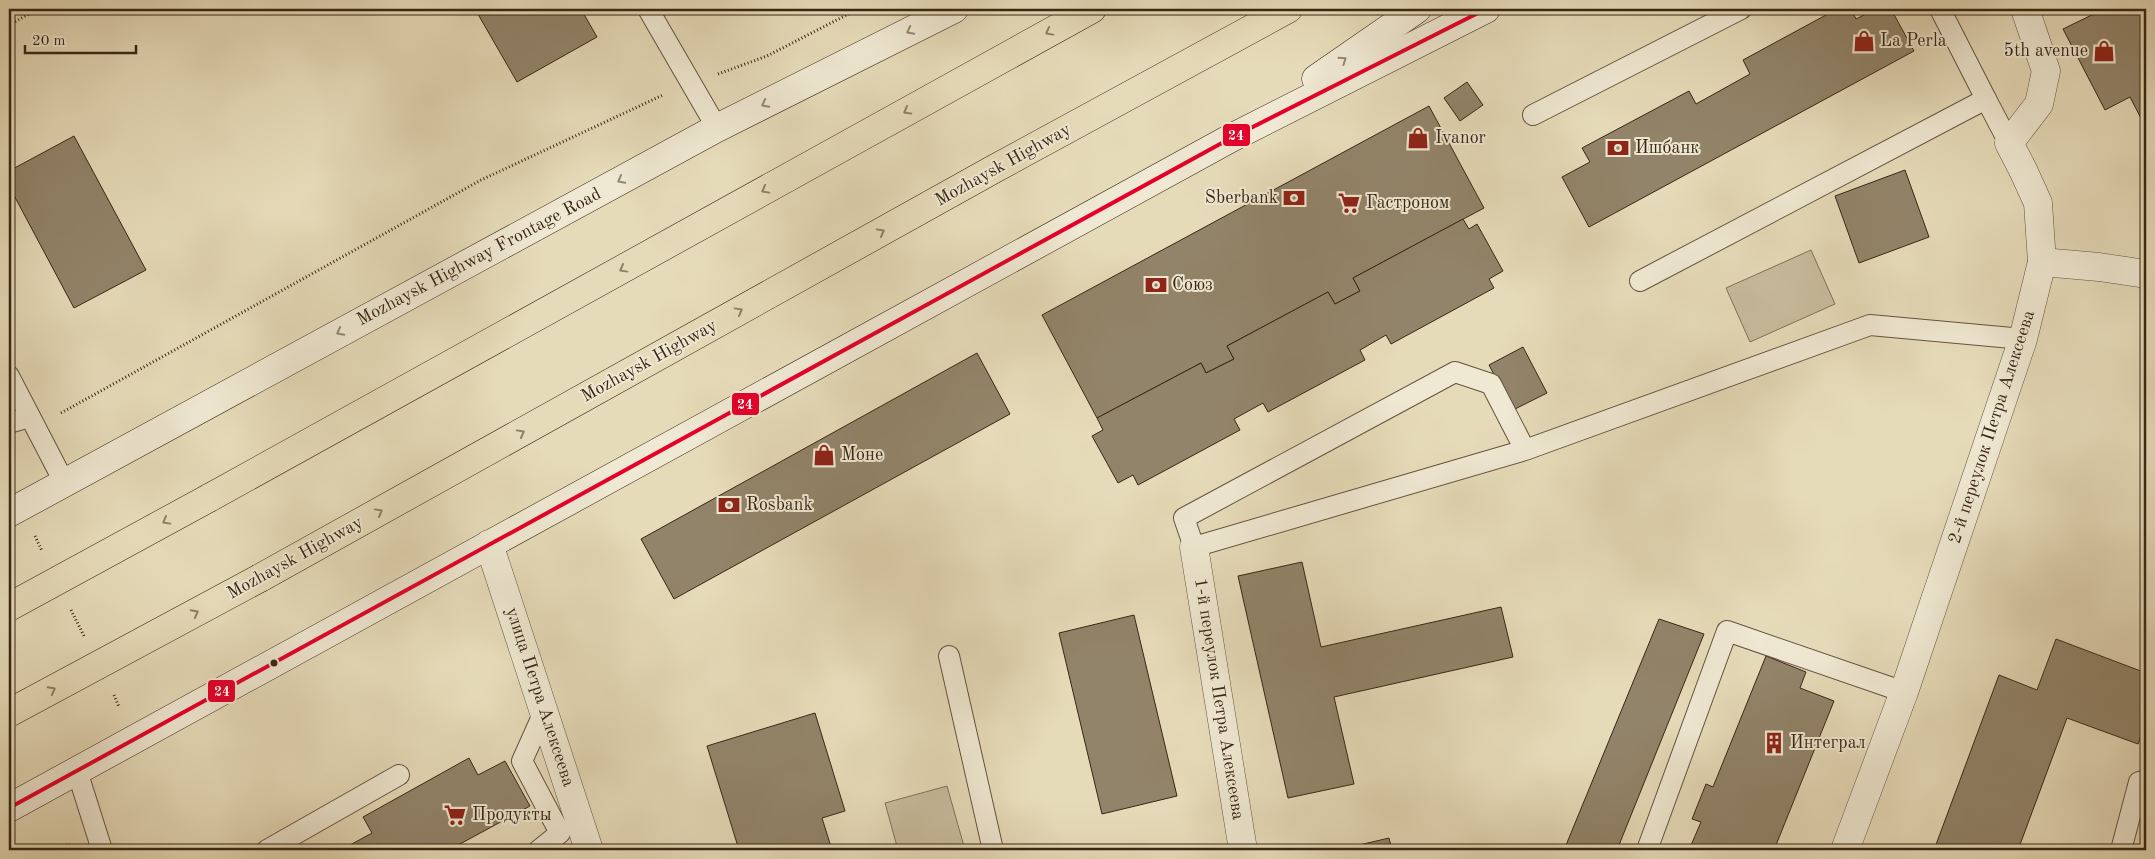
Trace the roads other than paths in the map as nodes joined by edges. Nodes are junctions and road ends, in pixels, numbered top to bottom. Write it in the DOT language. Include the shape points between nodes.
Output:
graph roads {
  1 [pos="648,9"];
  2 [pos="1092,9"];
  3 [pos="1288,9"];
  4 [pos="1417,9"];
  5 [pos="1486,9"];
  6 [pos="1741,9"];
  7 [pos="1940,9"];
  8 [pos="2025,9"];
  9 [pos="943,11"];
  10 [pos="1986,99"];
  11 [pos="1533,115"];
  12 [pos="717,128"];
  13 [pos="1231,138"];
  14 [pos="2009,143"];
  15 [pos="2042,262"];
  16 [pos="2146,274"];
  17 [pos="1640,281"];
  18 [pos="2023,339"];
  19 [pos="9,376"];
  20 [pos="32,422"];
  21 [pos="9,424"];
  22 [pos="1525,450"];
  23 [pos="64,482"];
  24 [pos="9,513"];
  25 [pos="489,544"];
  26 [pos="1194,548"];
  27 [pos="9,607"];
  28 [pos="949,656"];
  29 [pos="1904,692"];
  30 [pos="544,712"];
  31 [pos="9,714"];
  32 [pos="77,771"];
  33 [pos="399,775"];
  34 [pos="2146,780"];
  35 [pos="9,808"];
  36 [pos="1238,849"];
  37 [pos="102,850"];
  38 [pos="267,850"];
  39 [pos="539,850"];
  40 [pos="589,850"];
  41 [pos="993,850"];
  42 [pos="1647,850"];
  43 [pos="1845,850"];
  44 [pos="2121,850"];
  1 -- 12 [label="lane"];
  2 -- 27 [label="main road, one-way, bridge"];
  31 -- 3 [label="main road, Mozhaysk Highway, one-way, bridge"];
  13 -- 4 [label="main road, one-way"];
  5 -- 13 [label="main road"];
  6 -- 11 [label="lane"];
  7 -- 10 [label="lane"];
  8 -- 14 [label="main road" via="2046,71 2039,104"];
  9 -- 12 [label="main road, Mozhaysk Highway Frontage Road, one-way"];
  10 -- 14 [label="lane"];
  10 -- 17 [label="lane"];
  12 -- 23 [label="main road, Mozhaysk Highway Frontage Road, one-way"];
  13 -- 25 [label="main road"];
  14 -- 15 [label="main road, 2-й переулок Петра Алексеева" via="2038,203"];
  15 -- 16 [label="main road"];
  15 -- 18 [label="main road, 2-й переулок Петра Алексеева"];
  18 -- 22 [label="lane" via="1870,325"];
  18 -- 29 [label="main road, 2-й переулок Петра Алексеева"];
  19 -- 20 [label="lane"];
  20 -- 21 [label="lane"];
  20 -- 23 [label="lane"];
  22 -- 26 [label="lane"];
  22 -- 26 [label="lane" via="1491,384 1454,372 1184,518"];
  23 -- 24 [label="main road, Mozhaysk Highway Frontage Road"];
  25 -- 30 [label="main road, улица Петра Алексеева"];
  25 -- 32 [label="main road"];
  26 -- 36 [label="main road, 1-й переулок Петра Алексеева"];
  28 -- 41 [label="lane"];
  29 -- 42 [label="lane" via="1727,631"];
  29 -- 43 [label="main road, 2-й переулок Петра Алексеева"];
  30 -- 39 [label="lane" via="522,761 560,833"];
  30 -- 40 [label="main road, улица Петра Алексеева"];
  32 -- 35 [label="main road"];
  32 -- 37 [label="lane"];
  33 -- 38 [label="lane"];
  34 -- 44 [label="lane" via="2139,782"];
}
